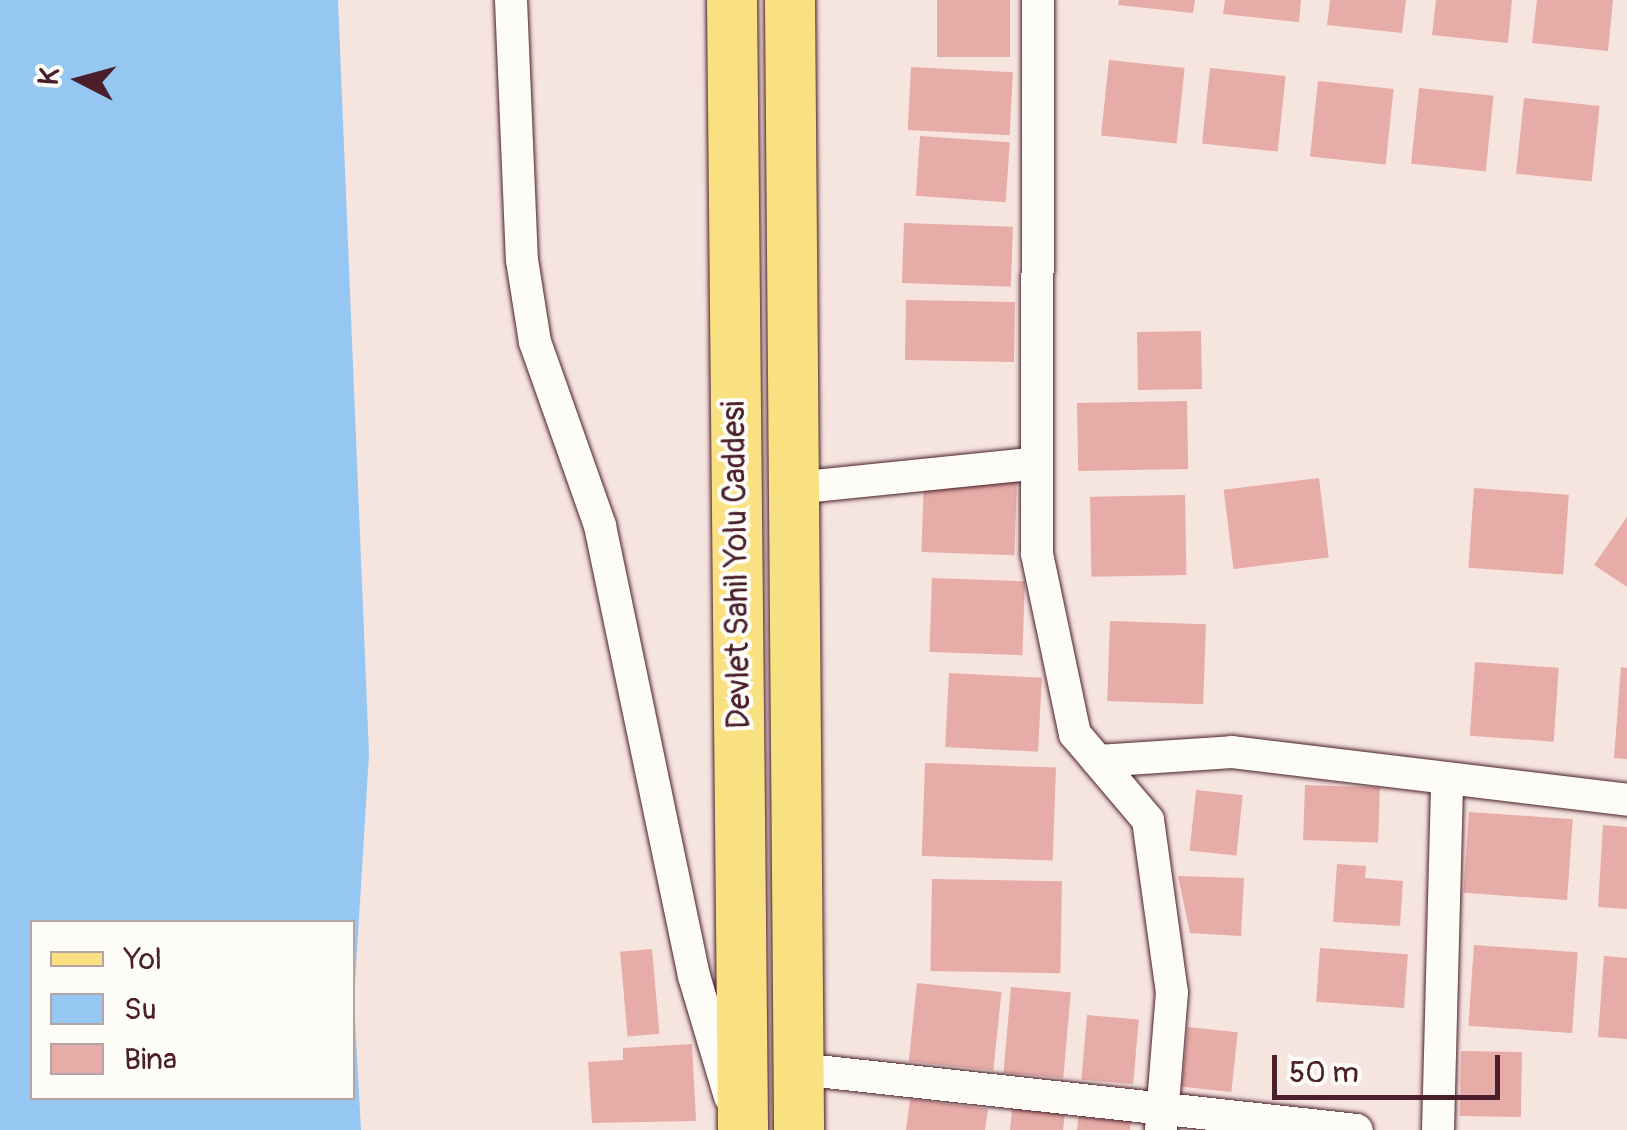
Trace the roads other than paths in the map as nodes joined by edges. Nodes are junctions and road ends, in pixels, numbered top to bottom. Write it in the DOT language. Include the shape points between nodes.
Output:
graph roads {
  1 [pos="511,0"];
  2 [pos="732,0"];
  3 [pos="790,0"];
  4 [pos="1038,0"];
  5 [pos="1032,464"];
  6 [pos="794,488"];
  7 [pos="1098,760"];
  8 [pos="1447,778"];
  9 [pos="1627,800"];
  10 [pos="799,1069"];
  11 [pos="1163,1119"];
  12 [pos="741,1130"];
  13 [pos="799,1130"];
  14 [pos="1357,1130"];
  15 [pos="1438,1130"];
  1 -- 12 [label="street" via="522,260 535,342 600,526 694,976"];
  2 -- 12 [label="main road, Devlet Sahil Yolu Caddesi"];
  3 -- 6 [label="main road, Devlet Sahil Yolu Caddesi"];
  4 -- 5 [label="street"];
  5 -- 6 [label="street"];
  5 -- 7 [label="street" via="1037,554 1075,734"];
  6 -- 10 [label="main road, Devlet Sahil Yolu Caddesi"];
  7 -- 8 [label="street" via="1232,752"];
  7 -- 11 [label="street" via="1148,820 1172,992"];
  8 -- 9 [label="street"];
  8 -- 15 [label="street"];
  10 -- 11 [label="street"];
  10 -- 13 [label="main road, Devlet Sahil Yolu Caddesi"];
  11 -- 14 [label="street"];
}
